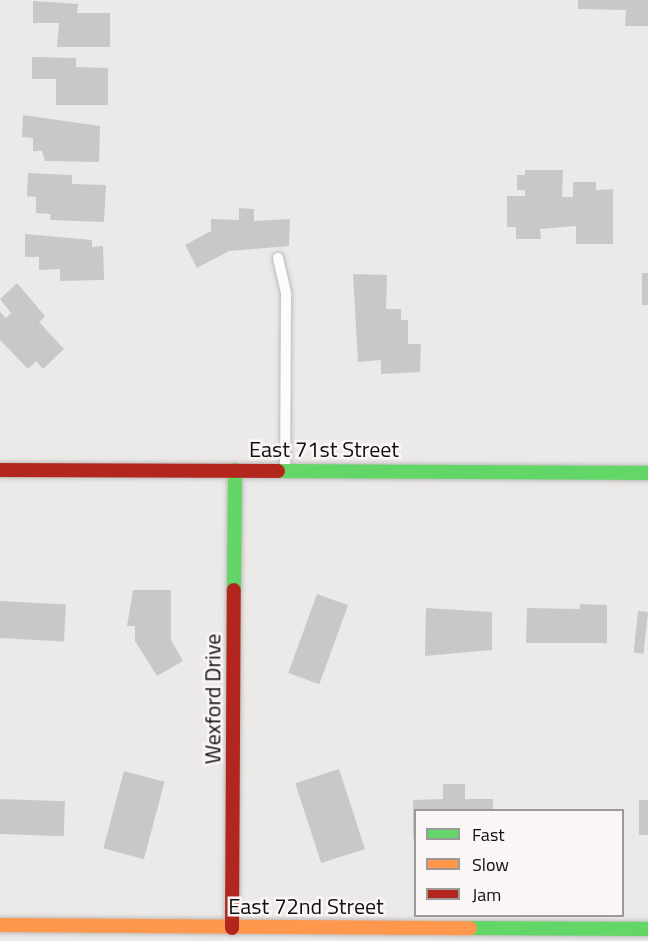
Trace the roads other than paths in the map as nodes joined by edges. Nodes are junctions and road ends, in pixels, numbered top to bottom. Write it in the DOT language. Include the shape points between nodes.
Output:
graph roads {
  1 [pos="278,258"];
  2 [pos="0,471"];
  3 [pos="235,471"];
  4 [pos="285,471"];
  5 [pos="648,473"];
  6 [pos="0,925"];
  7 [pos="232,927"];
  8 [pos="648,929"];
  1 -- 4 [label="lane" via="286,294"];
  2 -- 3 [label="street, East 71st Street"];
  3 -- 4 [label="street, East 71st Street"];
  3 -- 7 [label="street, Wexford Drive"];
  4 -- 5 [label="street, East 71st Street"];
  6 -- 7 [label="street, East 72nd Street"];
  7 -- 8 [label="street, East 72nd Street"];
}
